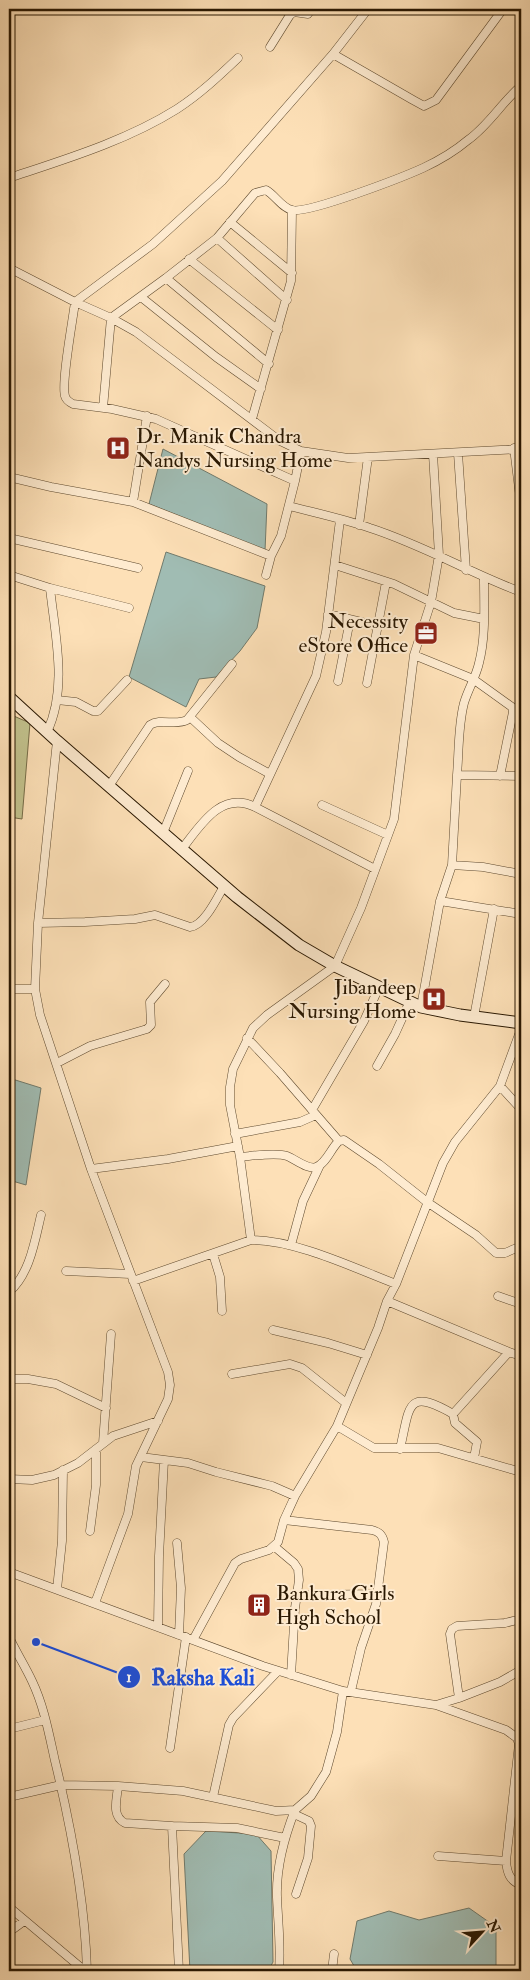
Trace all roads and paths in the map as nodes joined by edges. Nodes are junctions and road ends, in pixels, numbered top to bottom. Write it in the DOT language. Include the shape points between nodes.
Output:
graph roads {
  1 [pos="284,9"];
  2 [pos="310,9"];
  3 [pos="502,9"];
  4 [pos="363,11"];
  5 [pos="290,15"];
  6 [pos="270,48"];
  7 [pos="333,54"];
  8 [pos="238,58"];
  9 [pos="521,86"];
  10 [pos="9,178"];
  11 [pos="292,210"];
  12 [pos="230,222"];
  13 [pos="216,238"];
  14 [pos="189,259"];
  15 [pos="9,268"];
  16 [pos="292,273"];
  17 [pos="166,278"];
  18 [pos="142,297"];
  19 [pos="287,300"];
  20 [pos="75,302"];
  21 [pos="111,318"];
  22 [pos="278,330"];
  23 [pos="269,364"];
  24 [pos="261,389"];
  25 [pos="103,408"];
  26 [pos="147,416"];
  27 [pos="252,420"];
  28 [pos="518,448"];
  29 [pos="301,451"];
  30 [pos="458,452"];
  31 [pos="434,454"];
  32 [pos="368,457"];
  33 [pos="9,477"];
  34 [pos="295,481"];
  35 [pos="133,502"];
  36 [pos="521,505"];
  37 [pos="289,506"];
  38 [pos="340,520"];
  39 [pos="359,525"];
  40 [pos="9,538"];
  41 [pos="439,555"];
  42 [pos="271,556"];
  43 [pos="335,565"];
  44 [pos="138,568"];
  45 [pos="466,570"];
  46 [pos="9,575"];
  47 [pos="266,575"];
  48 [pos="484,578"];
  49 [pos="386,582"];
  50 [pos="50,588"];
  51 [pos="521,592"];
  52 [pos="431,602"];
  53 [pos="130,608"];
  54 [pos="328,614"];
  55 [pos="484,619"];
  56 [pos="350,620"];
  57 [pos="378,626"];
  58 [pos="414,655"];
  59 [pos="232,664"];
  60 [pos="473,679"];
  61 [pos="127,680"];
  62 [pos="338,681"];
  63 [pos="367,683"];
  64 [pos="9,697"];
  65 [pos="57,700"];
  66 [pos="190,717"];
  67 [pos="47,732"];
  68 [pos="57,741"];
  69 [pos="188,771"];
  70 [pos="270,774"];
  71 [pos="457,775"];
  72 [pos="500,776"];
  73 [pos="521,776"];
  74 [pos="109,786"];
  75 [pos="322,805"];
  76 [pos="255,807"];
  77 [pos="163,833"];
  78 [pos="388,835"];
  79 [pos="182,849"];
  80 [pos="452,864"];
  81 [pos="375,869"];
  82 [pos="521,874"];
  83 [pos="224,886"];
  84 [pos="440,901"];
  85 [pos="494,909"];
  86 [pos="521,914"];
  87 [pos="38,922"];
  88 [pos="335,966"];
  89 [pos="165,984"];
  90 [pos="379,986"];
  91 [pos="9,989"];
  92 [pos="36,989"];
  93 [pos="410,1001"];
  94 [pos="422,1007"];
  95 [pos="474,1017"];
  96 [pos="521,1023"];
  97 [pos="521,1030"];
  98 [pos="247,1038"];
  99 [pos="57,1062"];
  100 [pos="377,1066"];
  101 [pos="500,1086"];
  102 [pos="521,1109"];
  103 [pos="314,1112"];
  104 [pos="235,1134"];
  105 [pos="339,1141"];
  106 [pos="238,1146"];
  107 [pos="240,1157"];
  108 [pos="320,1165"];
  109 [pos="91,1169"];
  110 [pos="427,1202"];
  111 [pos="42,1215"];
  112 [pos="252,1240"];
  113 [pos="291,1245"];
  114 [pos="521,1246"];
  115 [pos="213,1254"];
  116 [pos="66,1271"];
  117 [pos="131,1277"];
  118 [pos="396,1284"];
  119 [pos="9,1292"];
  120 [pos="498,1296"];
  121 [pos="387,1301"];
  122 [pos="521,1304"];
  123 [pos="222,1311"];
  124 [pos="273,1330"];
  125 [pos="111,1334"];
  126 [pos="509,1352"];
  127 [pos="367,1355"];
  128 [pos="521,1356"];
  129 [pos="232,1374"];
  130 [pos="9,1379"];
  131 [pos="346,1403"];
  132 [pos="106,1408"];
  133 [pos="454,1414"];
  134 [pos="158,1421"];
  135 [pos="337,1426"];
  136 [pos="103,1443"];
  137 [pos="400,1448"];
  138 [pos="96,1450"];
  139 [pos="141,1457"];
  140 [pos="474,1458"];
  141 [pos="164,1460"];
  142 [pos="520,1469"];
  143 [pos="63,1470"];
  144 [pos="9,1479"];
  145 [pos="294,1496"];
  146 [pos="284,1520"];
  147 [pos="90,1531"];
  148 [pos="177,1543"];
  149 [pos="274,1547"];
  150 [pos="9,1572"];
  151 [pos="57,1589"];
  152 [pos="377,1594"];
  153 [pos="297,1595"];
  154 [pos="95,1603"];
  155 [pos="521,1619"];
  156 [pos="158,1627"];
  157 [pos="9,1637"];
  158 [pos="186,1637"];
  159 [pos="521,1670"];
  160 [pos="278,1671"];
  161 [pos="291,1675"];
  162 [pos="347,1691"];
  163 [pos="521,1694"];
  164 [pos="459,1698"];
  165 [pos="436,1705"];
  166 [pos="45,1720"];
  167 [pos="9,1729"];
  168 [pos="519,1738"];
  169 [pos="170,1748"];
  170 [pos="61,1785"];
  171 [pos="118,1786"];
  172 [pos="213,1796"];
  173 [pos="9,1797"];
  174 [pos="294,1812"];
  175 [pos="172,1826"];
  176 [pos="285,1838"];
  177 [pos="438,1856"];
  178 [pos="506,1861"];
  179 [pos="521,1885"];
  180 [pos="296,1894"];
  181 [pos="9,1907"];
  182 [pos="24,1921"];
  183 [pos="9,1932"];
  184 [pos="334,1954"];
  185 [pos="86,1971"];
  186 [pos="180,1971"];
  187 [pos="279,1971"];
  188 [pos="332,1971"];
  1 -- 5 [label="street"];
  2 -- 5 [label="street" via="305,15 294,12"];
  3 -- 7 [label="street" via="436,100 424,106"];
  4 -- 7 [label="street"];
  5 -- 6 [label="street"];
  7 -- 20 [label="street" via="222,182 153,244"];
  8 -- 10 [label="street" via="209,86 144,127 64,160"];
  9 -- 11 [label="street" via="468,141 424,168 345,198 299,211"];
  11 -- 12 [label="street" via="272,193 261,190"];
  11 -- 16 [label="street"];
  12 -- 13 [label="street"];
  12 -- 16 [label="street"];
  13 -- 14 [label="street"];
  13 -- 19 [label="street"];
  14 -- 17 [label="street"];
  14 -- 22 [label="street"];
  15 -- 20 [label="street"];
  16 -- 19 [label="street"];
  17 -- 18 [label="street"];
  17 -- 23 [label="street"];
  18 -- 21 [label="street"];
  18 -- 24 [label="street"];
  19 -- 22 [label="street"];
  20 -- 21 [label="street"];
  20 -- 25 [label="street" via="64,394 73,404"];
  21 -- 25 [label="street"];
  21 -- 27 [label="street" via="136,332"];
  22 -- 23 [label="street"];
  23 -- 24 [label="street"];
  24 -- 27 [label="street"];
  25 -- 26 [label="street"];
  26 -- 34 [label="street"];
  26 -- 35 [label="street"];
  27 -- 29 [label="street" via="280,441"];
  28 -- 30 [label="street"];
  28 -- 36 [label="street"];
  29 -- 32 [label="street" via="348,458"];
  29 -- 34 [label="street"];
  30 -- 31 [label="street"];
  30 -- 45 [label="street"];
  31 -- 32 [label="street"];
  31 -- 41 [label="street"];
  32 -- 39 [label="street"];
  33 -- 35 [label="street"];
  34 -- 37 [label="street"];
  35 -- 42 [label="street"];
  37 -- 38 [label="street"];
  37 -- 42 [label="street" via="281,536"];
  38 -- 39 [label="street"];
  38 -- 43 [label="street"];
  39 -- 41 [label="street"];
  40 -- 44 [label="street"];
  41 -- 45 [label="street"];
  41 -- 52 [label="street"];
  42 -- 47 [label="street"];
  43 -- 49 [label="street"];
  43 -- 54 [label="street"];
  45 -- 48 [label="street"];
  46 -- 50 [label="street"];
  48 -- 51 [label="street"];
  48 -- 55 [label="street"];
  49 -- 52 [label="street"];
  49 -- 57 [label="street"];
  50 -- 53 [label="street"];
  50 -- 65 [label="street" via="58,667"];
  52 -- 55 [label="street" via="466,617"];
  52 -- 58 [label="street"];
  54 -- 56 [label="street"];
  54 -- 70 [label="street" via="316,676"];
  55 -- 60 [label="street" via="479,662"];
  56 -- 57 [label="street"];
  56 -- 62 [label="street"];
  57 -- 63 [label="street"];
  58 -- 60 [label="street"];
  58 -- 78 [label="street" via="396,807"];
  59 -- 66 [label="street"];
  60 -- 71 [label="street" via="461,719"];
  60 -- 72 [label="street" via="507,702 514,712"];
  61 -- 65 [label="street" via="98,711 76,702"];
  64 -- 67 [label="street"];
  65 -- 67 [label="street" via="54,718"];
  66 -- 70 [label="street" via="218,743"];
  66 -- 74 [label="street" via="182,723 154,722 150,725"];
  67 -- 68 [label="street"];
  68 -- 74 [label="street"];
  68 -- 87 [label="street"];
  69 -- 77 [label="street"];
  70 -- 76 [label="street"];
  71 -- 72 [label="street"];
  71 -- 80 [label="street"];
  72 -- 73 [label="street"];
  74 -- 77 [label="street"];
  75 -- 78 [label="street"];
  76 -- 79 [label="street" via="246,802 236,802 214,811"];
  76 -- 81 [label="street"];
  77 -- 79 [label="street"];
  78 -- 81 [label="street"];
  79 -- 83 [label="street"];
  80 -- 82 [label="street"];
  80 -- 84 [label="street"];
  81 -- 88 [label="street"];
  83 -- 87 [label="street" via="196,927 155,915 85,922"];
  83 -- 88 [label="street" via="299,945"];
  84 -- 85 [label="street"];
  84 -- 94 [label="street"];
  85 -- 86 [label="street"];
  85 -- 95 [label="street"];
  87 -- 92 [label="street"];
  88 -- 90 [label="street"];
  88 -- 98 [label="street" via="267,1015"];
  89 -- 99 [label="street" via="150,1002 148,1029 90,1046"];
  90 -- 93 [label="street"];
  90 -- 103 [label="street" via="364,1021"];
  91 -- 92 [label="street"];
  92 -- 99 [label="street" via="40,1014"];
  93 -- 94 [label="street"];
  93 -- 100 [label="street"];
  94 -- 95 [label="street"];
  95 -- 96 [label="street"];
  97 -- 101 [label="street"];
  98 -- 103 [label="street"];
  98 -- 104 [label="street" via="233,1069 230,1087"];
  99 -- 109 [label="street"];
  101 -- 102 [label="street"];
  101 -- 110 [label="street" via="455,1142"];
  103 -- 104 [label="street" via="300,1122"];
  103 -- 105 [label="street"];
  104 -- 106 [label="street"];
  105 -- 108 [label="street"];
  105 -- 110 [label="street" via="344,1140 366,1154"];
  106 -- 107 [label="street"];
  106 -- 109 [label="street"];
  107 -- 108 [label="street" via="284,1155 309,1168"];
  107 -- 112 [label="street"];
  108 -- 113 [label="street" via="304,1200"];
  109 -- 117 [label="street"];
  110 -- 114 [label="street" via="476,1235 496,1253"];
  110 -- 118 [label="street"];
  111 -- 119 [label="street" via="21,1278"];
  112 -- 113 [label="street"];
  112 -- 115 [label="street"];
  113 -- 118 [label="street"];
  115 -- 117 [label="street"];
  115 -- 123 [label="street" via="220,1277"];
  116 -- 117 [label="street"];
  117 -- 134 [label="street" via="168,1372 168,1399"];
  118 -- 121 [label="street"];
  120 -- 122 [label="street"];
  121 -- 126 [label="street"];
  121 -- 127 [label="street"];
  124 -- 127 [label="street" via="328,1342"];
  125 -- 132 [label="street"];
  126 -- 128 [label="street"];
  126 -- 133 [label="street"];
  127 -- 131 [label="street"];
  129 -- 131 [label="street" via="296,1365"];
  130 -- 132 [label="street" via="56,1384"];
  131 -- 135 [label="street"];
  132 -- 136 [label="street"];
  133 -- 137 [label="street" via="430,1401 415,1402 407,1417"];
  133 -- 140 [label="street" via="456,1423 477,1442"];
  134 -- 136 [label="street" via="113,1436"];
  134 -- 139 [label="street"];
  135 -- 137 [label="street" via="374,1448"];
  135 -- 145 [label="street"];
  136 -- 138 [label="street"];
  137 -- 140 [label="street" via="438,1448"];
  138 -- 143 [label="street"];
  138 -- 147 [label="street" via="96,1485"];
  139 -- 141 [label="street"];
  139 -- 154 [label="street" via="136,1466 128,1514"];
  140 -- 142 [label="street"];
  141 -- 145 [label="street" via="188,1463 272,1486"];
  141 -- 156 [label="street"];
  143 -- 144 [label="street" via="32,1480"];
  143 -- 151 [label="street" via="62,1542"];
  145 -- 146 [label="street"];
  146 -- 149 [label="street"];
  146 -- 152 [label="street" via="379,1532 384,1542"];
  148 -- 158 [label="street"];
  149 -- 153 [label="street" via="298,1569"];
  149 -- 158 [label="street" via="234,1563"];
  150 -- 151 [label="street"];
  151 -- 154 [label="street"];
  152 -- 153 [label="street"];
  152 -- 162 [label="street"];
  153 -- 161 [label="street"];
  154 -- 156 [label="street"];
  155 -- 164 [label="street" via="452,1629"];
  156 -- 158 [label="street"];
  157 -- 166 [label="street" via="32,1682"];
  158 -- 160 [label="street"];
  158 -- 169 [label="street"];
  159 -- 163 [label="street"];
  159 -- 164 [label="street"];
  160 -- 161 [label="street"];
  160 -- 172 [label="street" via="229,1725"];
  161 -- 162 [label="street"];
  162 -- 165 [label="street"];
  162 -- 174 [label="street" via="326,1772 311,1796"];
  164 -- 165 [label="street"];
  165 -- 168 [label="street" via="506,1730"];
  166 -- 167 [label="street"];
  166 -- 170 [label="street"];
  168 -- 178 [label="street"];
  170 -- 171 [label="street"];
  170 -- 173 [label="street"];
  170 -- 185 [label="street" via="75,1845 86,1929"];
  171 -- 172 [label="street"];
  171 -- 175 [label="street" via="116,1812 121,1822"];
  172 -- 174 [label="street" via="276,1811"];
  174 -- 176 [label="street"];
  174 -- 180 [label="street" via="309,1820 311,1826 307,1866"];
  175 -- 176 [label="street" via="244,1828"];
  175 -- 186 [label="street"];
  176 -- 187 [label="street" via="277,1883"];
  177 -- 178 [label="street"];
  178 -- 179 [label="street" via="512,1880"];
  181 -- 182 [label="street"];
  182 -- 183 [label="street"];
  182 -- 185 [label="street"];
  184 -- 188 [label="street"];
}
